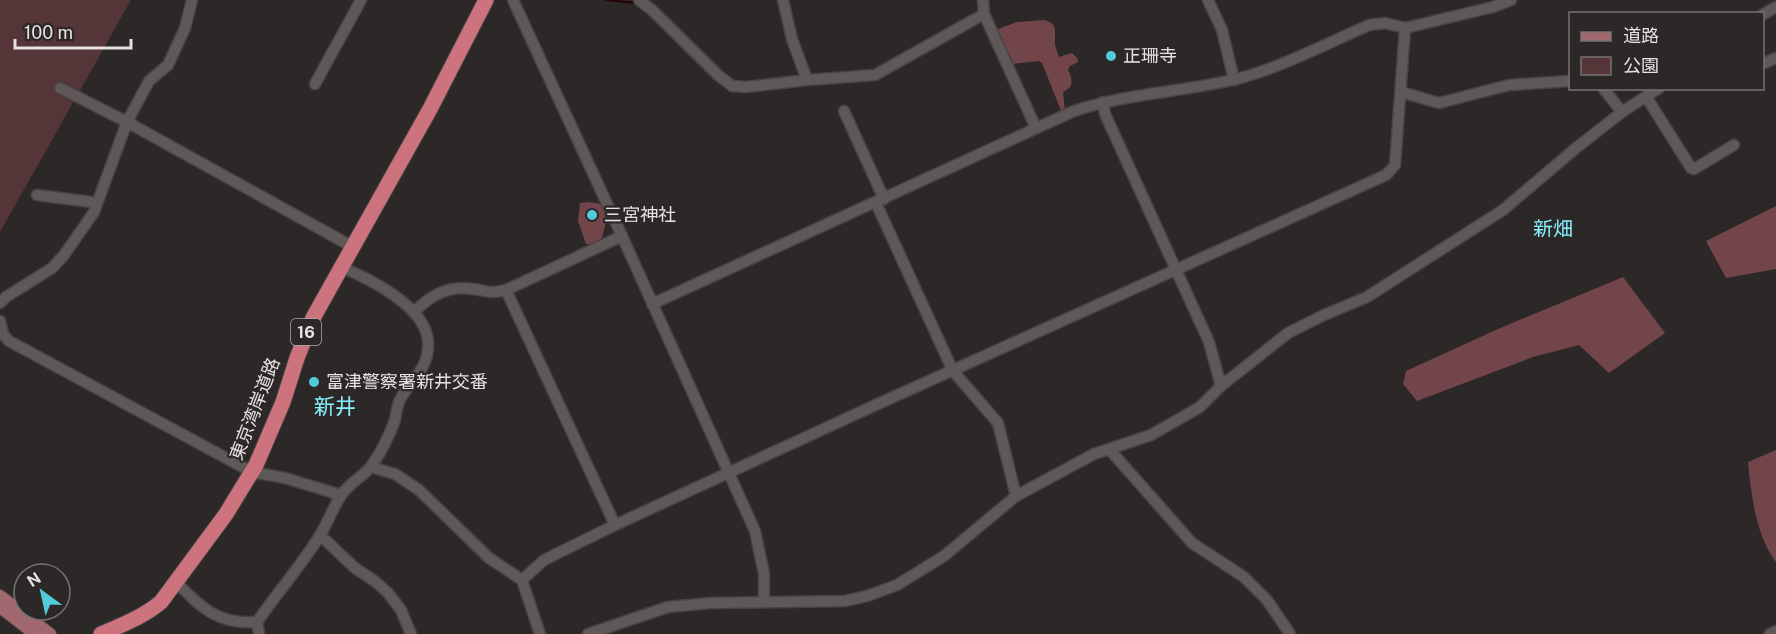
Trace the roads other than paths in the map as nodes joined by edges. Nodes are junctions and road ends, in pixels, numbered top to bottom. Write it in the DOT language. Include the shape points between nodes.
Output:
graph roads {
  1 [pos="192,0"];
  2 [pos="361,0"];
  3 [pos="486,0"];
  4 [pos="513,0"];
  5 [pos="639,0"];
  6 [pos="783,0"];
  7 [pos="983,0"];
  8 [pos="1208,0"];
  9 [pos="1510,0"];
  10 [pos="1762,0"];
  11 [pos="1492,4"];
  12 [pos="1769,11"];
  13 [pos="984,14"];
  14 [pos="1404,28"];
  15 [pos="807,80"];
  16 [pos="1234,80"];
  17 [pos="1569,81"];
  18 [pos="315,84"];
  19 [pos="60,88"];
  20 [pos="1605,90"];
  21 [pos="1657,90"];
  22 [pos="1401,92"];
  23 [pos="1647,98"];
  24 [pos="1103,102"];
  25 [pos="844,111"];
  26 [pos="1622,112"];
  27 [pos="127,122"];
  28 [pos="1036,128"];
  29 [pos="1734,145"];
  30 [pos="37,195"];
  31 [pos="880,201"];
  32 [pos="96,205"];
  33 [pos="622,236"];
  34 [pos="353,247"];
  35 [pos="341,267"];
  36 [pos="1176,269"];
  37 [pos="506,290"];
  38 [pos="0,303"];
  39 [pos="652,304"];
  40 [pos="414,312"];
  41 [pos="0,321"];
  42 [pos="2,335"];
  43 [pos="953,371"];
  44 [pos="1221,386"];
  45 [pos="1110,450"];
  46 [pos="371,467"];
  47 [pos="252,472"];
  48 [pos="730,472"];
  49 [pos="341,495"];
  50 [pos="1016,496"];
  51 [pos="615,525"];
  52 [pos="320,535"];
  53 [pos="522,580"];
  54 [pos="176,582"];
  55 [pos="0,596"];
  56 [pos="764,601"];
  57 [pos="0,607"];
  58 [pos="257,622"];
  59 [pos="1776,631"];
  60 [pos="35,634"];
  61 [pos="50,634"];
  62 [pos="100,634"];
  63 [pos="259,634"];
  64 [pos="411,634"];
  65 [pos="540,634"];
  66 [pos="589,634"];
  67 [pos="1290,634"];
  68 [pos="1770,634"];
  1 -- 27 [label="street" via="185,28 168,65 149,81"];
  2 -- 18 [label="street"];
  3 -- 34 [label="highway, 東京湾岸道路 / 16"];
  4 -- 33 [label="street"];
  5 -- 15 [label="street" via="732,86"];
  6 -- 15 [label="street"];
  7 -- 13 [label="street"];
  8 -- 16 [label="street" via="1222,30"];
  9 -- 11 [label="street"];
  10 -- 12 [label="street"];
  11 -- 14 [label="street"];
  13 -- 15 [label="street" via="875,75"];
  13 -- 28 [label="street"];
  14 -- 16 [label="street" via="1370,25"];
  14 -- 22 [label="street"];
  16 -- 24 [label="street"];
  17 -- 22 [label="street" via="1509,85 1439,103"];
  19 -- 27 [label="street"];
  20 -- 26 [label="street"];
  21 -- 23 [label="street"];
  22 -- 36 [label="street" via="1395,165 1386,175"];
  23 -- 26 [label="street"];
  23 -- 29 [label="street" via="1690,168"];
  24 -- 28 [label="street"];
  24 -- 36 [label="street"];
  25 -- 31 [label="street"];
  26 -- 44 [label="street" via="1503,210 1367,297 1288,333"];
  27 -- 32 [label="street"];
  27 -- 34 [label="street"];
  28 -- 31 [label="street"];
  30 -- 32 [label="street"];
  31 -- 39 [label="street"];
  31 -- 43 [label="street"];
  32 -- 38 [label="street" via="79,235 52,268"];
  33 -- 37 [label="street"];
  33 -- 39 [label="street"];
  34 -- 35 [label="highway, 東京湾岸道路 / 16"];
  35 -- 40 [label="street" via="374,281"];
  35 -- 47 [label="highway, 東京湾岸道路 / 16" via="304,337 284,402"];
  36 -- 43 [label="street"];
  36 -- 44 [label="street" via="1209,342"];
  37 -- 40 [label="street" via="489,294 456,287 429,297"];
  37 -- 51 [label="street"];
  39 -- 48 [label="street"];
  40 -- 46 [label="street" via="426,330 425,362 399,401"];
  41 -- 42 [label="street"];
  42 -- 47 [label="street"];
  43 -- 48 [label="street"];
  43 -- 50 [label="street" via="999,423"];
  44 -- 45 [label="street" via="1200,407 1180,419"];
  45 -- 50 [label="street" via="1094,454"];
  45 -- 67 [label="street" via="1192,543 1244,576 1267,600"];
  46 -- 49 [label="street"];
  46 -- 53 [label="street" via="395,474 418,490 489,558"];
  47 -- 49 [label="street"];
  47 -- 54 [label="highway, 東京湾岸道路 / 16"];
  48 -- 51 [label="street"];
  48 -- 56 [label="street" via="755,531 764,574"];
  49 -- 52 [label="street"];
  50 -- 56 [label="street" via="944,556 897,585 845,601"];
  51 -- 53 [label="street" via="544,560"];
  52 -- 58 [label="street"];
  52 -- 64 [label="street" via="388,593 401,610"];
  53 -- 65 [label="street"];
  54 -- 58 [label="street" via="204,610 238,624"];
  54 -- 62 [label="highway, 東京湾岸道路 / 16" via="150,611"];
  55 -- 61 [label="main road"];
  56 -- 66 [label="street" via="668,607"];
  57 -- 60 [label="main road"];
  58 -- 63 [label="street"];
  59 -- 68 [label="street"];
}
